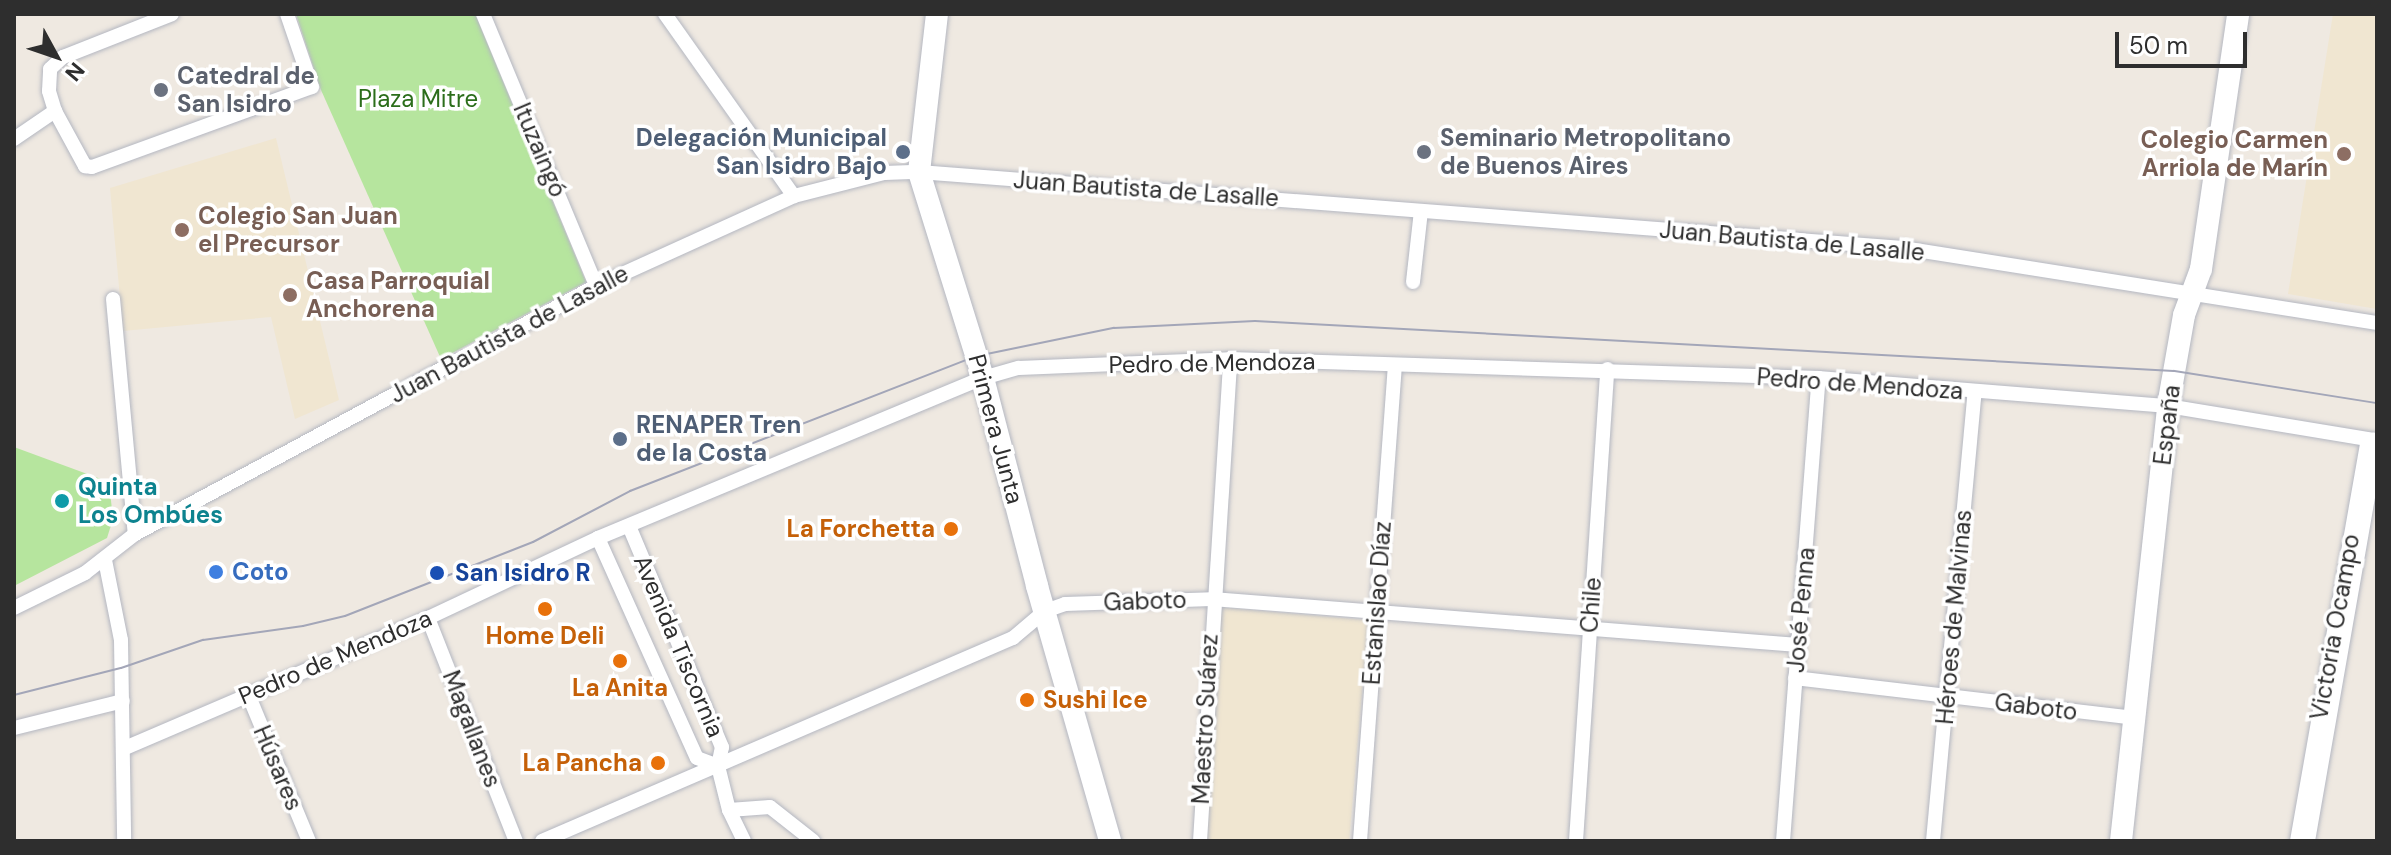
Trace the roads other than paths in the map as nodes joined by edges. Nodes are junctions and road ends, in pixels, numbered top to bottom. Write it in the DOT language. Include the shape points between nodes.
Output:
graph roads {
  1 [pos="172,14"];
  2 [pos="287,14"];
  3 [pos="483,14"];
  4 [pos="665,14"];
  5 [pos="937,14"];
  6 [pos="2238,14"];
  7 [pos="140,21"];
  8 [pos="55,111"];
  9 [pos="14,139"];
  10 [pos="919,172"];
  11 [pos="794,196"];
  12 [pos="1421,211"];
  13 [pos="1413,282"];
  14 [pos="596,286"];
  15 [pos="2191,292"];
  16 [pos="113,299"];
  17 [pos="2377,323"];
  18 [pos="1230,359"];
  19 [pos="1395,365"];
  20 [pos="1607,369"];
  21 [pos="983,378"];
  22 [pos="1819,378"];
  23 [pos="1975,392"];
  24 [pos="2168,406"];
  25 [pos="2374,440"];
  26 [pos="629,526"];
  27 [pos="135,534"];
  28 [pos="598,538"];
  29 [pos="105,560"];
  30 [pos="1212,599"];
  31 [pos="14,608"];
  32 [pos="1045,611"];
  33 [pos="1377,612"];
  34 [pos="428,618"];
  35 [pos="1590,629"];
  36 [pos="1798,645"];
  37 [pos="1795,678"];
  38 [pos="248,694"];
  39 [pos="1946,696"];
  40 [pos="123,701"];
  41 [pos="2134,718"];
  42 [pos="14,728"];
  43 [pos="125,748"];
  44 [pos="718,766"];
  45 [pos="2311,792"];
  46 [pos="729,810"];
  47 [pos="124,841"];
  48 [pos="309,841"];
  49 [pos="516,841"];
  50 [pos="542,841"];
  51 [pos="744,841"];
  52 [pos="813,841"];
  53 [pos="1110,841"];
  54 [pos="1200,841"];
  55 [pos="1360,841"];
  56 [pos="1576,841"];
  57 [pos="1783,841"];
  58 [pos="1933,841"];
  59 [pos="2121,841"];
  60 [pos="2297,841"];
  61 [pos="2308,841"];
  1 -- 7 [label="street"];
  2 -- 8 [label="street" via="312,87 98,167 85,166"];
  3 -- 14 [label="street, Ituzaingó"];
  4 -- 11 [label="street"];
  5 -- 10 [label="street, Primera Junta"];
  6 -- 15 [label="street, España" via="2201,269"];
  7 -- 8 [label="street" via="63,57 50,69"];
  8 -- 9 [label="street"];
  10 -- 11 [label="street, Juan Bautista de Lasalle" via="884,173"];
  10 -- 12 [label="street, Juan Bautista de Lasalle"];
  10 -- 21 [label="street, Primera Junta"];
  11 -- 14 [label="street, Juan Bautista de Lasalle"];
  12 -- 13 [label="street"];
  12 -- 15 [label="street, Juan Bautista de Lasalle" via="1903,248"];
  14 -- 27 [label="street, Juan Bautista de Lasalle"];
  15 -- 17 [label="street, Juan Bautista de Lasalle"];
  15 -- 24 [label="street, España"];
  16 -- 27 [label="street"];
  18 -- 19 [label="street, Pedro de Mendoza"];
  18 -- 21 [label="street, Pedro de Mendoza" via="1019,368"];
  18 -- 30 [label="street, Maestro Suárez"];
  19 -- 20 [label="street, Pedro de Mendoza"];
  19 -- 33 [label="street, Estanislao Díaz"];
  20 -- 22 [label="street, Pedro de Mendoza"];
  20 -- 35 [label="street, Chile"];
  21 -- 26 [label="street, Pedro de Mendoza"];
  21 -- 32 [label="street, Primera Junta"];
  22 -- 23 [label="street, Pedro de Mendoza"];
  22 -- 36 [label="street, José Penna"];
  23 -- 24 [label="street, Pedro de Mendoza"];
  23 -- 39 [label="street, Héroes de Malvinas"];
  24 -- 25 [label="street, Pedro de Mendoza"];
  24 -- 41 [label="street, España"];
  25 -- 45 [label="street, Victoria Ocampo" via="2367,446"];
  26 -- 28 [label="street, Pedro de Mendoza"];
  26 -- 44 [label="street, Avenida Tiscornia" via="722,747"];
  27 -- 29 [label="street, Juan Bautista de Lasalle"];
  28 -- 34 [label="street, Pedro de Mendoza"];
  28 -- 44 [label="street, Avenida Tiscornia" via="697,758"];
  29 -- 31 [label="street, Juan Bautista de Lasalle"];
  29 -- 40 [label="street" via="121,640"];
  30 -- 32 [label="street, Gaboto" via="1065,604"];
  30 -- 33 [label="street, Gaboto"];
  30 -- 54 [label="street, Maestro Suárez"];
  32 -- 44 [label="street, Gaboto" via="1013,638"];
  32 -- 53 [label="street, Primera Junta"];
  33 -- 35 [label="street, Gaboto"];
  33 -- 55 [label="street, Estanislao Díaz"];
  34 -- 38 [label="street, Pedro de Mendoza"];
  34 -- 49 [label="street, Magallanes"];
  35 -- 36 [label="street, Gaboto"];
  35 -- 56 [label="street, Chile"];
  36 -- 37 [label="street, José Penna"];
  37 -- 39 [label="street, Gaboto"];
  37 -- 57 [label="street, José Penna"];
  38 -- 43 [label="street, Pedro de Mendoza"];
  38 -- 48 [label="street, Húsares"];
  39 -- 41 [label="street, Gaboto"];
  39 -- 58 [label="street, Héroes de Malvinas"];
  40 -- 42 [label="street"];
  40 -- 43 [label="street"];
  41 -- 59 [label="street, España"];
  43 -- 47 [label="street"];
  44 -- 46 [label="street, Avenida Tiscornia"];
  44 -- 50 [label="street, Gaboto"];
  45 -- 60 [label="street, Victoria Ocampo"];
  45 -- 61 [label="street, Victoria Ocampo"];
  46 -- 51 [label="street, Avenida Tiscornia"];
  46 -- 52 [label="street" via="770,807"];
}
